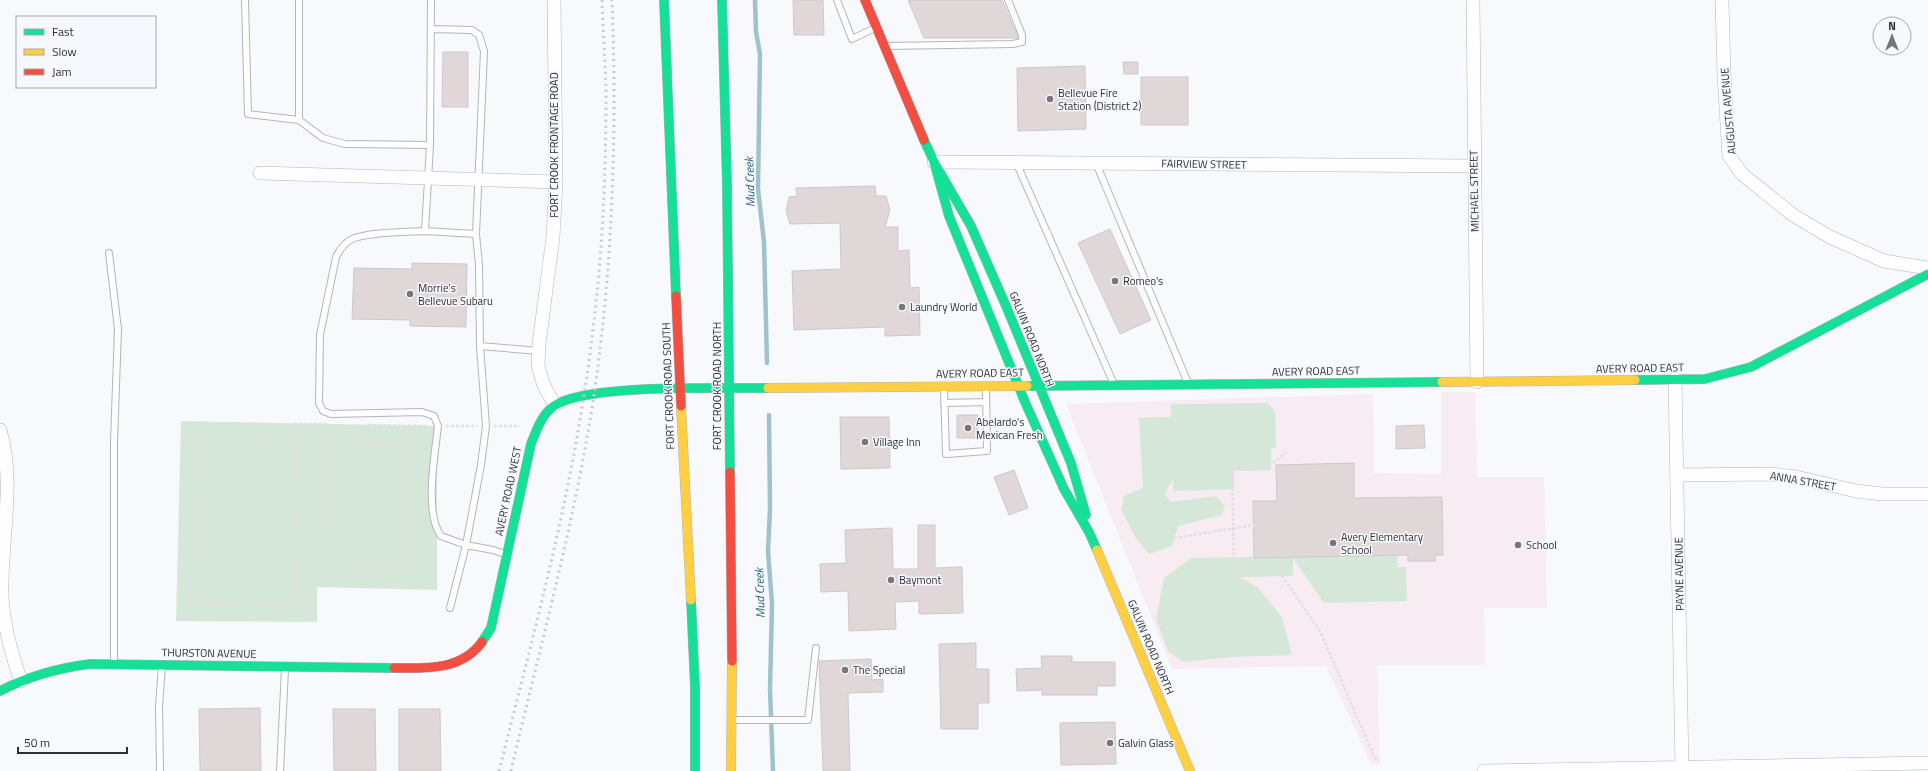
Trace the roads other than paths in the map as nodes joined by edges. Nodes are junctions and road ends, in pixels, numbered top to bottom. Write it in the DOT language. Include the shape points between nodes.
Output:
graph roads {
  1 [pos="245,0"];
  2 [pos="299,0"];
  3 [pos="431,0"];
  4 [pos="554,0"];
  5 [pos="664,0"];
  6 [pos="722,0"];
  7 [pos="865,0"];
  8 [pos="1008,0"];
  9 [pos="1472,0"];
  10 [pos="1722,0"];
  11 [pos="838,1"];
  12 [pos="877,27"];
  13 [pos="431,29"];
  14 [pos="885,46"];
  15 [pos="299,120"];
  16 [pos="430,144"];
  17 [pos="934,162"];
  18 [pos="1016,162"];
  19 [pos="1096,163"];
  20 [pos="1474,166"];
  21 [pos="260,173"];
  22 [pos="428,178"];
  23 [pos="477,179"];
  24 [pos="556,182"];
  25 [pos="424,231"];
  26 [pos="476,234"];
  27 [pos="109,253"];
  28 [pos="1928,268"];
  29 [pos="1928,274"];
  30 [pos="480,346"];
  31 [pos="539,351"];
  32 [pos="1675,380"];
  33 [pos="1477,382"];
  34 [pos="1039,384"];
  35 [pos="1114,384"];
  36 [pos="1188,384"];
  37 [pos="985,385"];
  38 [pos="1018,385"];
  39 [pos="944,386"];
  40 [pos="680,389"];
  41 [pos="729,389"];
  42 [pos="986,402"];
  43 [pos="944,403"];
  44 [pos="554,405"];
  45 [pos="0,430"];
  46 [pos="1677,475"];
  47 [pos="1928,494"];
  48 [pos="1089,532"];
  49 [pos="466,545"];
  50 [pos="2,546"];
  51 [pos="507,554"];
  52 [pos="450,608"];
  53 [pos="816,648"];
  54 [pos="114,664"];
  55 [pos="163,664"];
  56 [pos="285,666"];
  57 [pos="422,668"];
  58 [pos="21,681"];
  59 [pos="0,692"];
  60 [pos="732,720"];
  61 [pos="1928,763"];
  62 [pos="1682,768"];
  63 [pos="1831,768"];
  64 [pos="160,771"];
  65 [pos="280,771"];
  66 [pos="695,771"];
  67 [pos="731,771"];
  68 [pos="1190,771"];
  69 [pos="1484,771"];
  70 [pos="1516,771"];
  1 -- 15 [label="lane" via="248,114"];
  2 -- 15 [label="lane"];
  3 -- 13 [label="lane"];
  4 -- 24 [label="street, FORT CROOK FRONTAGE ROAD"];
  5 -- 40 [label="main road, FORT CROOK ROAD SOUTH"];
  6 -- 41 [label="main road, FORT CROOK ROAD NORTH"];
  7 -- 12 [label="main road, GALVIN ROAD NORTH"];
  8 -- 14 [label="lane" via="1022,35 1022,42"];
  9 -- 20 [label="street, MICHAEL STREET"];
  10 -- 28 [label="street, AUGUSTA AVENUE" via="1729,156 1742,174 1793,214 1830,237 1884,261"];
  11 -- 12 [label="lane" via="852,39"];
  12 -- 14 [label="main road, GALVIN ROAD NORTH"];
  13 -- 16 [label="lane"];
  13 -- 23 [label="lane" via="472,30 478,35 484,51"];
  14 -- 17 [label="main road, GALVIN ROAD NORTH"];
  15 -- 16 [label="lane" via="323,138 344,144"];
  16 -- 22 [label="lane"];
  17 -- 18 [label="street, FAIRVIEW STREET"];
  17 -- 34 [label="main road, GALVIN ROAD NORTH" via="971,226"];
  17 -- 38 [label="main road, GALVIN ROAD NORTH" via="949,216"];
  18 -- 19 [label="street, FAIRVIEW STREET"];
  18 -- 35 [label="lane"];
  19 -- 20 [label="street, FAIRVIEW STREET"];
  19 -- 36 [label="lane"];
  20 -- 33 [label="street, MICHAEL STREET"];
  21 -- 22 [label="street"];
  22 -- 23 [label="street"];
  22 -- 25 [label="lane"];
  23 -- 24 [label="street"];
  23 -- 26 [label="lane"];
  24 -- 31 [label="street, FORT CROOK FRONTAGE ROAD" via="553,237"];
  25 -- 26 [label="lane"];
  25 -- 49 [label="lane" via="366,235 353,238 341,246 336,257 320,335 319,403 323,412 331,414 422,412 434,416 438,426 432,493 434,521 441,536"];
  26 -- 30 [label="lane"];
  27 -- 54 [label="lane" via="118,329 114,442"];
  29 -- 32 [label="main road, AVERY ROAD EAST" via="1751,367 1711,377"];
  30 -- 31 [label="lane"];
  30 -- 49 [label="lane" via="486,426"];
  31 -- 44 [label="street, FORT CROOK FRONTAGE ROAD" via="538,366 544,386"];
  32 -- 33 [label="main road, AVERY ROAD EAST"];
  32 -- 46 [label="street, PAYNE AVENUE"];
  33 -- 36 [label="main road, AVERY ROAD EAST"];
  34 -- 35 [label="main road, AVERY ROAD EAST"];
  34 -- 38 [label="main road, AVERY ROAD EAST"];
  34 -- 48 [label="main road, GALVIN ROAD NORTH" via="1071,463 1081,493"];
  35 -- 36 [label="main road, AVERY ROAD EAST"];
  37 -- 38 [label="main road, AVERY ROAD EAST"];
  37 -- 39 [label="main road, AVERY ROAD EAST"];
  37 -- 42 [label="lane"];
  38 -- 48 [label="main road, GALVIN ROAD NORTH" via="1064,490"];
  39 -- 41 [label="main road, AVERY ROAD EAST"];
  39 -- 43 [label="lane"];
  40 -- 41 [label="main road, AVERY ROAD EAST"];
  40 -- 44 [label="main road, AVERY ROAD WEST" via="594,394 570,398"];
  40 -- 66 [label="main road, FORT CROOK ROAD SOUTH" via="695,679"];
  41 -- 60 [label="main road, FORT CROOK ROAD NORTH"];
  42 -- 43 [label="lane"];
  42 -- 43 [label="lane" via="987,451 946,454"];
  44 -- 51 [label="main road, AVERY ROAD WEST" via="542,420 530,444"];
  45 -- 50 [label="street" via="7,482"];
  46 -- 47 [label="street, ANNA STREET" via="1770,474 1796,477 1856,491"];
  46 -- 62 [label="street, PAYNE AVENUE"];
  48 -- 68 [label="main road, GALVIN ROAD NORTH"];
  49 -- 51 [label="lane"];
  49 -- 52 [label="lane"];
  50 -- 58 [label="street" via="2,597 7,641"];
  51 -- 57 [label="main road, AVERY ROAD WEST" via="491,628 476,652 464,660 446,666"];
  53 -- 60 [label="lane" via="808,720"];
  54 -- 55 [label="main road, THURSTON AVENUE"];
  54 -- 58 [label="main road, THURSTON AVENUE" via="66,666"];
  55 -- 56 [label="main road, THURSTON AVENUE"];
  55 -- 64 [label="lane" via="159,706"];
  56 -- 57 [label="main road, THURSTON AVENUE"];
  56 -- 65 [label="lane"];
  58 -- 59 [label="main road, THURSTON AVENUE"];
  60 -- 67 [label="main road, FORT CROOK ROAD NORTH"];
  61 -- 63 [label="street"];
  62 -- 63 [label="street"];
  62 -- 70 [label="street"];
  69 -- 70 [label="street"];
}
